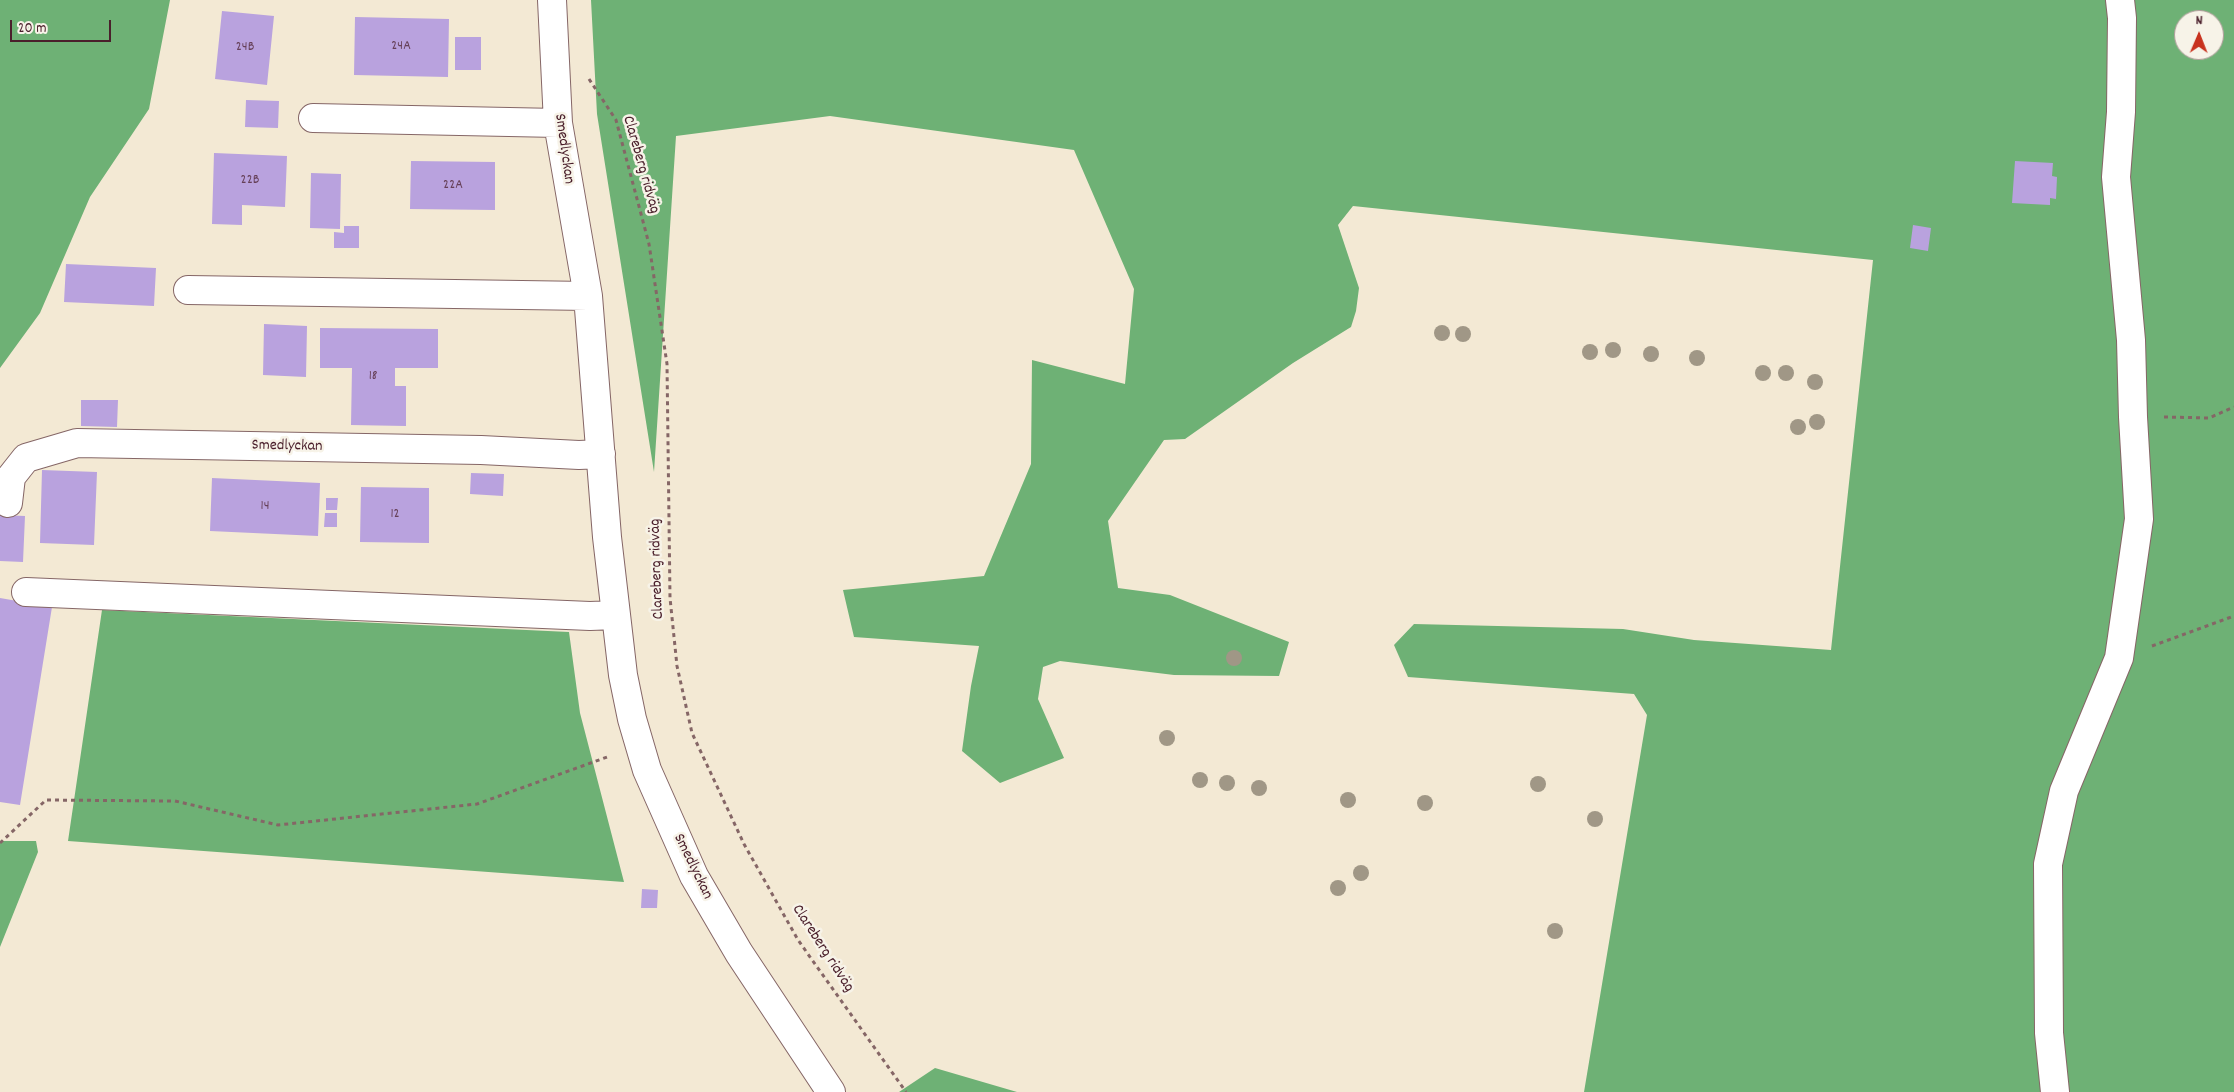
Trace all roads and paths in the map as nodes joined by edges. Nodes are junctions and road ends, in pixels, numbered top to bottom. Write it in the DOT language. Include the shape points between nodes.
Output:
graph roads {
  1 [pos="552,0"];
  2 [pos="2120,0"];
  3 [pos="586,76"];
  4 [pos="313,118"];
  5 [pos="558,123"];
  6 [pos="188,290"];
  7 [pos="588,296"];
  8 [pos="2234,407"];
  9 [pos="2133,417"];
  10 [pos="601,454"];
  11 [pos="8,503"];
  12 [pos="26,592"];
  13 [pos="616,615"];
  14 [pos="2234,616"];
  15 [pos="2119,658"];
  16 [pos="617,753"];
  17 [pos="0,843"];
  18 [pos="831,1092"];
  19 [pos="906,1092"];
  20 [pos="2055,1092"];
  1 -- 5 [label="street, Smedlyckan"];
  2 -- 9 [label="street" via="2121,112 2116,177 2131,340"];
  3 -- 19 [label="path, Clareberg ridväg" via="616,120 650,244 667,364 670,598 677,666 692,733 744,844 798,940"];
  4 -- 5 [label="street"];
  5 -- 7 [label="street, Smedlyckan"];
  6 -- 7 [label="street"];
  7 -- 10 [label="street, Smedlyckan"];
  8 -- 9 [label="path" via="2209,418"];
  9 -- 15 [label="street" via="2139,519"];
  10 -- 11 [label="street, Smedlyckan" via="76,443 26,458 11,477"];
  10 -- 13 [label="street, Smedlyckan"];
  12 -- 13 [label="street"];
  13 -- 18 [label="street, Smedlyckan" via="623,676 647,770 694,876 739,953"];
  14 -- 15 [label="path"];
  15 -- 20 [label="street" via="2064,790 2048,864 2050,1033"];
  16 -- 17 [label="path" via="477,804 278,825 175,800 46,800"];
}
